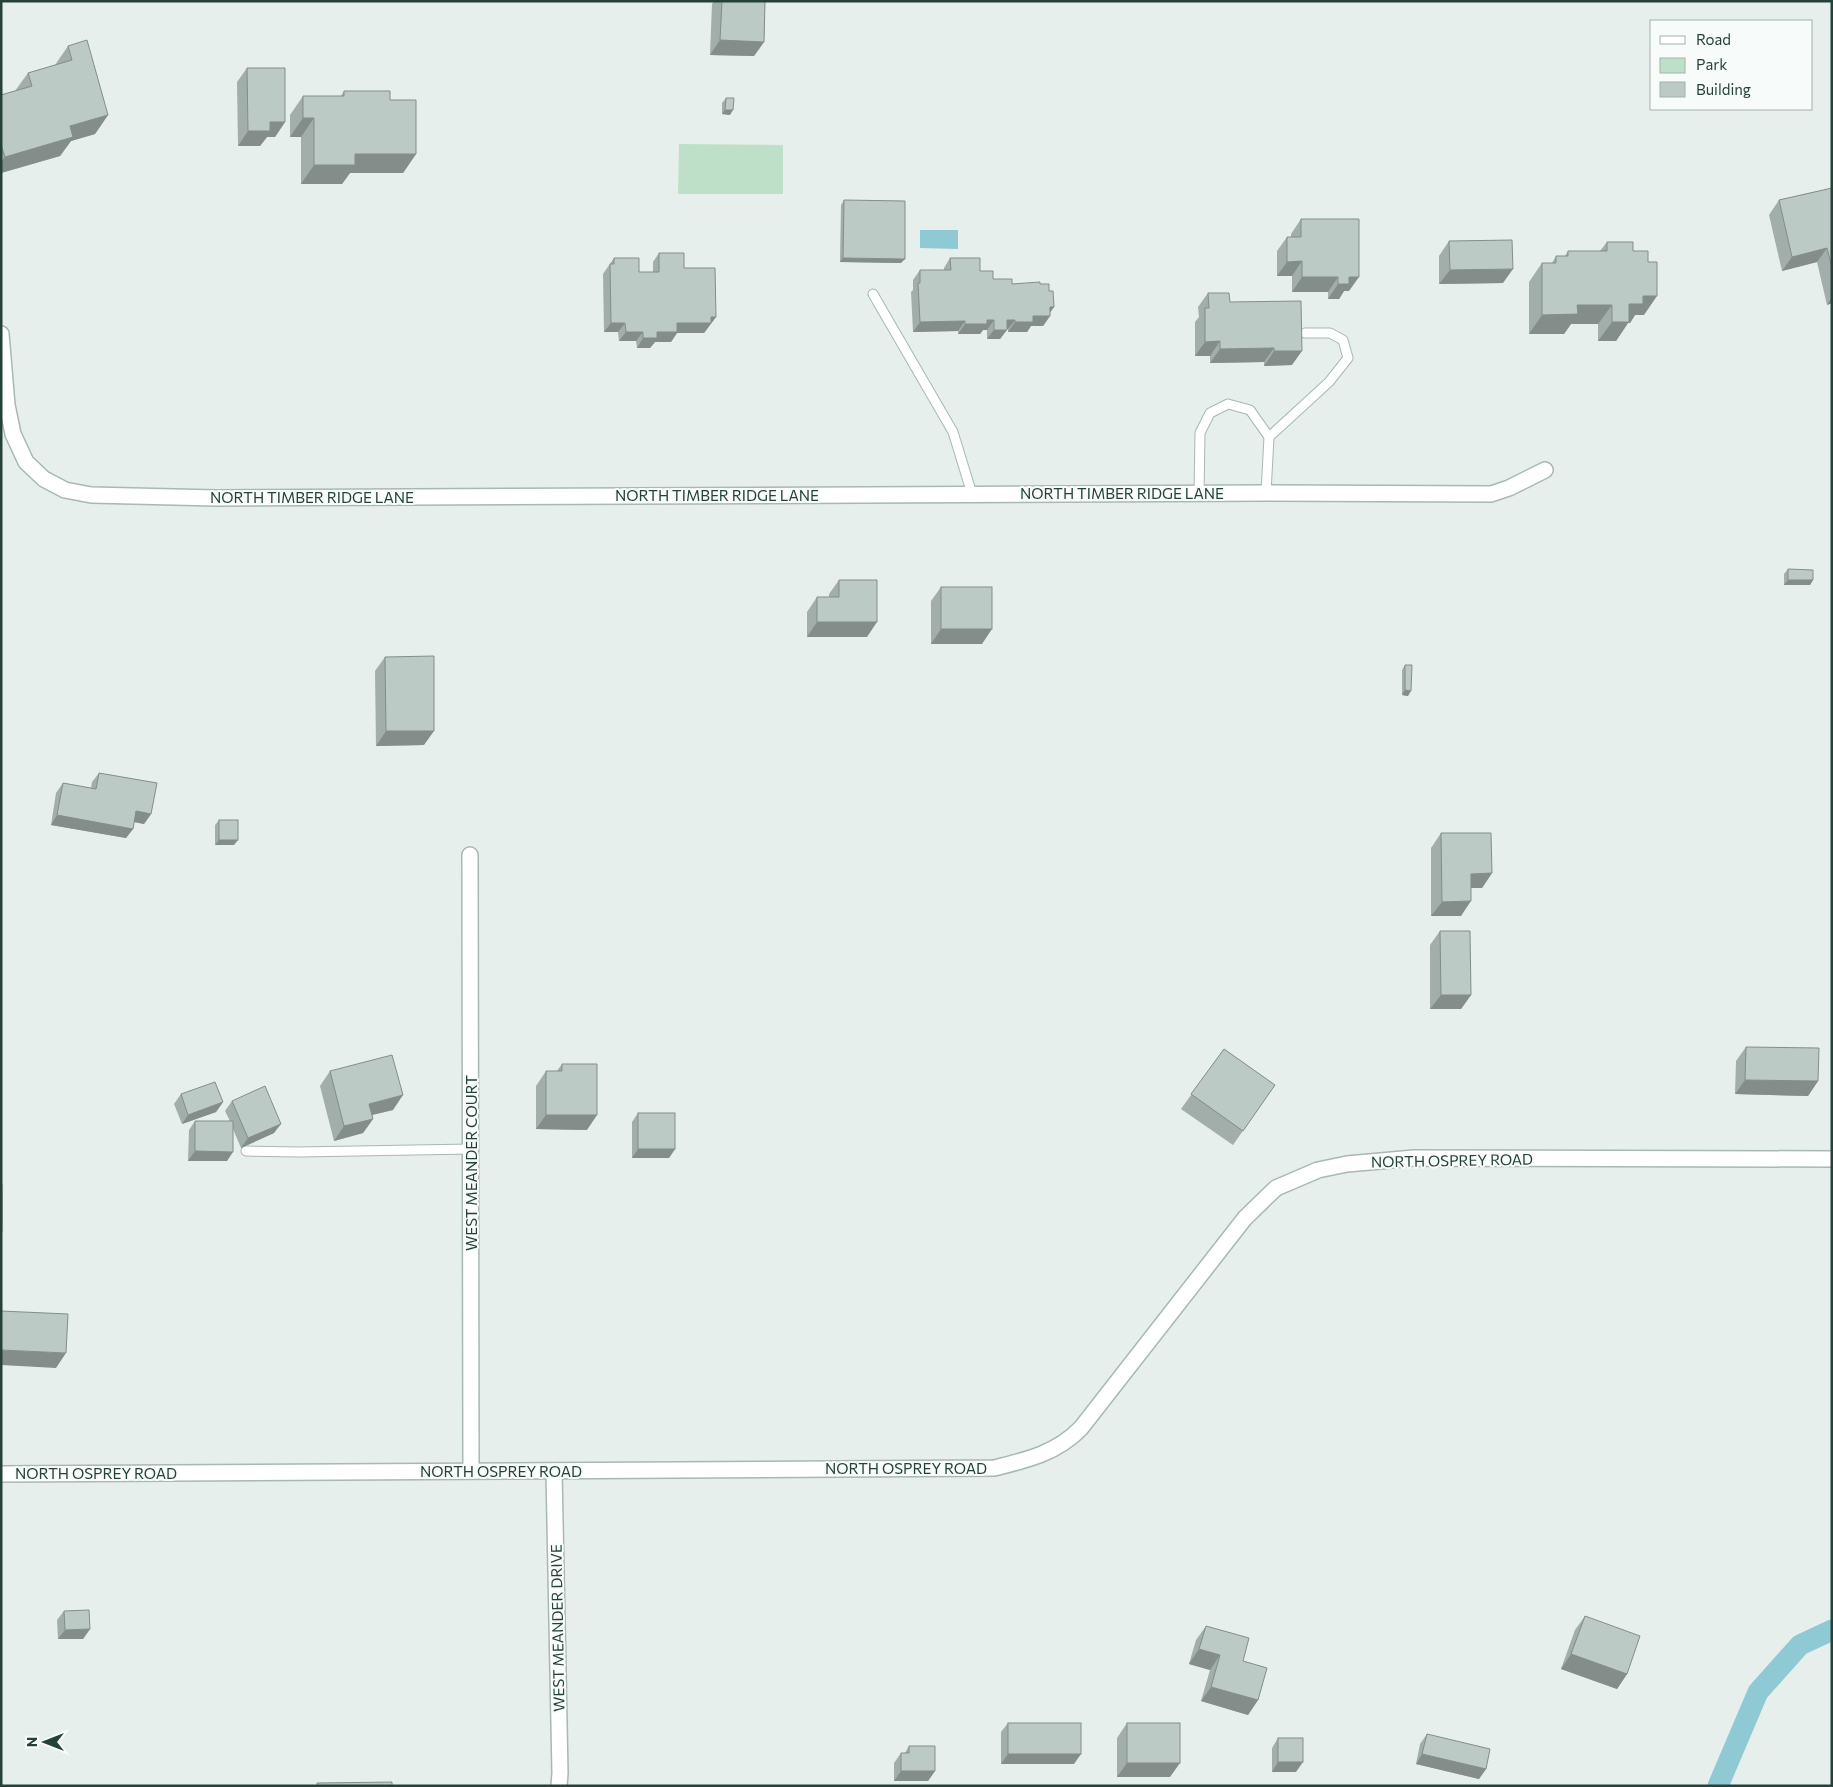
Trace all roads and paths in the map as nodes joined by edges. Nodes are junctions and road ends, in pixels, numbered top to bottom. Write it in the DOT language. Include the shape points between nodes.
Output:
graph roads {
  1 [pos="872,294"];
  2 [pos="1305,333"];
  3 [pos="1,334"];
  4 [pos="1269,437"];
  5 [pos="1545,470"];
  6 [pos="1266,492"];
  7 [pos="1199,493"];
  8 [pos="972,494"];
  9 [pos="470,854"];
  10 [pos="471,1149"];
  11 [pos="246,1151"];
  12 [pos="1832,1159"];
  13 [pos="471,1471"];
  14 [pos="554,1471"];
  15 [pos="1,1474"];
  16 [pos="559,1786"];
  1 -- 8 [label="lane" via="953,432"];
  2 -- 4 [label="lane" via="1330,333 1343,340 1348,358 1329,382"];
  3 -- 8 [label="street, NORTH TIMBER RIDGE LANE" via="7,405 13,434 26,462 44,479 66,490 91,495 236,498"];
  4 -- 6 [label="lane"];
  4 -- 7 [label="lane" via="1250,410 1228,404 1210,413 1200,432"];
  5 -- 6 [label="street, NORTH TIMBER RIDGE LANE" via="1491,494"];
  6 -- 7 [label="street, NORTH TIMBER RIDGE LANE"];
  7 -- 8 [label="street, NORTH TIMBER RIDGE LANE"];
  9 -- 10 [label="street, WEST MEANDER COURT"];
  10 -- 11 [label="lane"];
  10 -- 13 [label="street, WEST MEANDER COURT"];
  12 -- 14 [label="street, NORTH OSPREY ROAD" via="1414,1158 1318,1170 1276,1188 1246,1218 1081,1428 1071,1439 1033,1459 994,1468"];
  13 -- 14 [label="street, NORTH OSPREY ROAD"];
  13 -- 15 [label="street, NORTH OSPREY ROAD"];
  14 -- 16 [label="street, WEST MEANDER DRIVE"];
}
